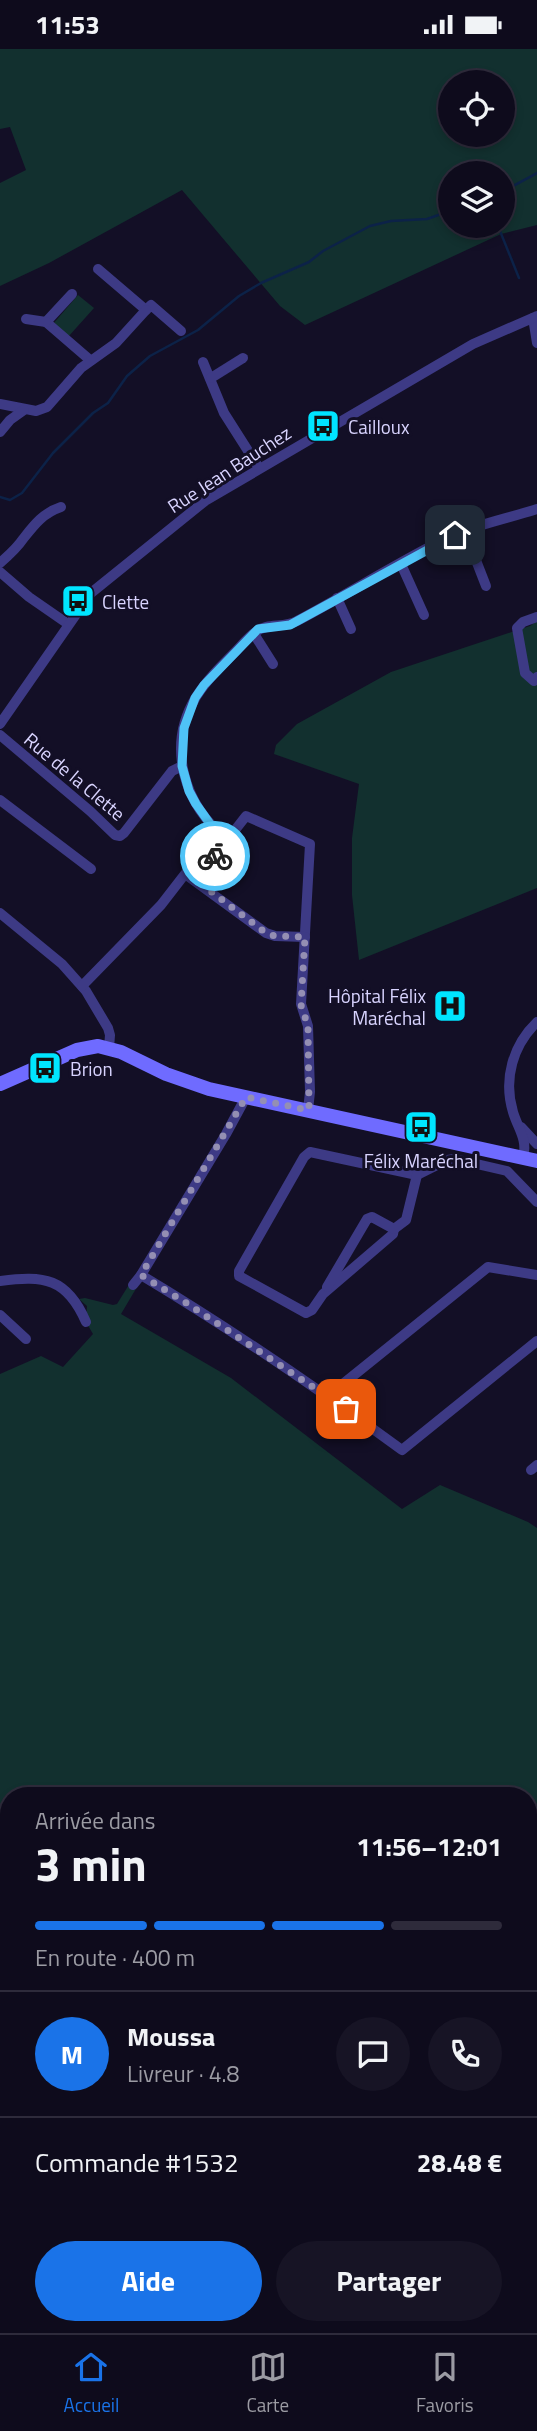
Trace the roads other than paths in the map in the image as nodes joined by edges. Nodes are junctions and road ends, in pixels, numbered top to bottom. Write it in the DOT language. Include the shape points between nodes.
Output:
graph roads {
  1 [pos="98,269"];
  2 [pos="72,294"];
  3 [pos="146,310"];
  4 [pos="535,317"];
  5 [pos="26,319"];
  6 [pos="46,322"];
  7 [pos="181,331"];
  8 [pos="537,343"];
  9 [pos="243,358"];
  10 [pos="90,361"];
  11 [pos="203,362"];
  12 [pos="211,378"];
  13 [pos="0,404"];
  14 [pos="24,411"];
  15 [pos="0,432"];
  16 [pos="259,468"];
  17 [pos="61,507"];
  18 [pos="537,509"];
  19 [pos="465,532"];
  20 [pos="0,563"];
  21 [pos="401,564"];
  22 [pos="0,572"];
  23 [pos="486,586"];
  24 [pos="337,599"];
  25 [pos="424,615"];
  26 [pos="537,617"];
  27 [pos="68,624"];
  28 [pos="351,629"];
  29 [pos="254,634"];
  30 [pos="274,664"];
  31 [pos="537,677"];
  32 [pos="0,725"];
  33 [pos="0,735"];
  34 [pos="182,766"];
  35 [pos="0,800"];
  36 [pos="227,839"];
  37 [pos="91,869"];
  38 [pos="196,880"];
  39 [pos="0,913"];
  40 [pos="305,937"];
  41 [pos="82,986"];
  42 [pos="537,1022"];
  43 [pos="109,1048"];
  44 [pos="0,1084"];
  45 [pos="246,1097"];
  46 [pos="308,1110"];
  47 [pos="521,1127"];
  48 [pos="537,1144"];
  49 [pos="530,1159"];
  50 [pos="417,1175"];
  51 [pos="537,1202"];
  52 [pos="394,1229"];
  53 [pos="141,1275"];
  54 [pos="537,1275"];
  55 [pos="4,1280"];
  56 [pos="133,1285"];
  57 [pos="323,1294"];
  58 [pos="0,1315"];
  59 [pos="86,1322"];
  60 [pos="26,1339"];
  61 [pos="537,1341"];
  62 [pos="328,1396"];
  1 -- 3 [label="street"];
  2 -- 6 [label="street"];
  3 -- 7 [label="street" via="151,305"];
  3 -- 10 [label="street" via="116,343"];
  4 -- 8 [label="street"];
  4 -- 16 [label="street, Rue Jean Bauchez" via="473,344"];
  5 -- 6 [label="street"];
  6 -- 10 [label="street"];
  9 -- 12 [label="street"];
  10 -- 14 [label="street" via="47,407"];
  11 -- 12 [label="street"];
  12 -- 16 [label="street" via="224,413"];
  13 -- 14 [label="street"];
  14 -- 15 [label="street"];
  16 -- 27 [label="street, Rue Jean Bauchez" via="205,501 91,593"];
  17 -- 20 [label="street" via="30,529"];
  18 -- 19 [label="street"];
  19 -- 21 [label="street"];
  19 -- 23 [label="street"];
  21 -- 24 [label="street"];
  21 -- 25 [label="street"];
  22 -- 27 [label="street"];
  24 -- 28 [label="street"];
  24 -- 29 [label="street" via="290,625 262,628"];
  26 -- 31 [label="street" via="517,628 526,673 534,681"];
  27 -- 32 [label="street, Rue Jean Bauchez"];
  29 -- 30 [label="street"];
  29 -- 34 [label="street" via="195,698 184,728"];
  33 -- 34 [label="street, Rue de la Clette" via="120,836 172,771"];
  34 -- 36 [label="street" via="196,804"];
  35 -- 37 [label="street"];
  36 -- 38 [label="street"];
  36 -- 40 [label="street" via="246,816 310,844"];
  38 -- 40 [label="street" via="266,933"];
  38 -- 41 [label="street" via="185,874"];
  39 -- 41 [label="street"];
  40 -- 46 [label="street" via="301,1005 308,1026"];
  41 -- 43 [label="street" via="108,1028"];
  42 -- 47 [label="street" via="518,1046 509,1081 513,1114"];
  43 -- 44 [label="street" via="77,1050"];
  43 -- 45 [label="street" via="192,1084"];
  45 -- 46 [label="street"];
  45 -- 53 [label="street"];
  46 -- 49 [label="street"];
  47 -- 48 [label="street"];
  47 -- 49 [label="street"];
  50 -- 51 [label="street" via="455,1159 507,1171"];
  50 -- 52 [label="street" via="406,1220"];
  50 -- 57 [label="street" via="318,1152 304,1157 238,1273 306,1313"];
  52 -- 57 [label="street"];
  52 -- 57 [label="street" via="372,1217 367,1219"];
  53 -- 56 [label="street"];
  53 -- 62 [label="street"];
  54 -- 62 [label="street" via="488,1266"];
  55 -- 59 [label="street" via="36,1278 56,1285 72,1296"];
  58 -- 60 [label="street"];
  61 -- 62 [label="street" via="402,1450"];
}
